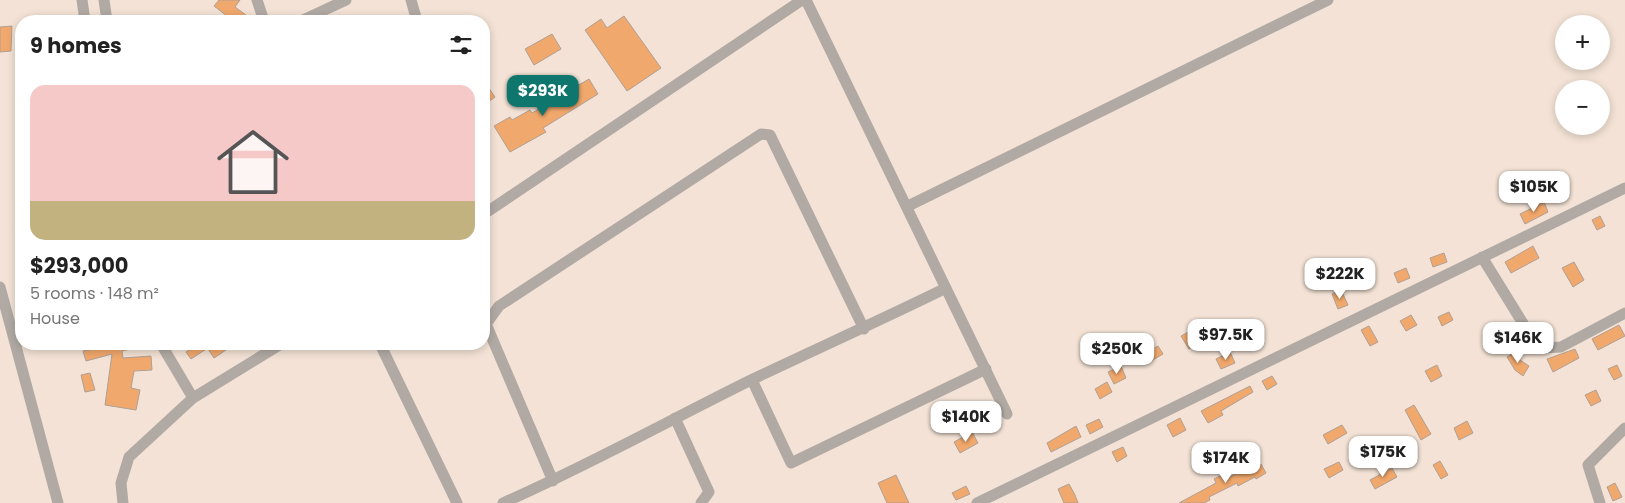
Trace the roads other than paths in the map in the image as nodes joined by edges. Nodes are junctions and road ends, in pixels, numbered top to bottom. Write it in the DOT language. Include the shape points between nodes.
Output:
graph roads {
  1 [pos="82,0"];
  2 [pos="104,0"];
  3 [pos="257,0"];
  4 [pos="346,0"];
  5 [pos="411,0"];
  6 [pos="802,0"];
  7 [pos="806,0"];
  8 [pos="1328,0"];
  9 [pos="85,15"];
  10 [pos="106,15"];
  11 [pos="262,15"];
  12 [pos="314,15"];
  13 [pos="415,15"];
  14 [pos="1625,188"];
  15 [pos="908,206"];
  16 [pos="490,210"];
  17 [pos="1482,256"];
  18 [pos="0,287"];
  19 [pos="946,288"];
  20 [pos="1625,313"];
  21 [pos="490,318"];
  22 [pos="864,329"];
  23 [pos="490,333"];
  24 [pos="15,343"];
  25 [pos="17,350"];
  26 [pos="165,350"];
  27 [pos="271,350"];
  28 [pos="383,350"];
  29 [pos="986,370"];
  30 [pos="752,380"];
  31 [pos="193,398"];
  32 [pos="1007,414"];
  33 [pos="675,418"];
  34 [pos="1625,428"];
  35 [pos="553,481"];
  36 [pos="58,503"];
  37 [pos="123,503"];
  38 [pos="457,503"];
  39 [pos="503,503"];
  40 [pos="701,503"];
  41 [pos="977,503"];
  42 [pos="1600,503"];
  1 -- 9 [label="street"];
  2 -- 10 [label="street"];
  3 -- 11 [label="street"];
  4 -- 12 [label="street"];
  5 -- 13 [label="street"];
  6 -- 16 [label="street"];
  7 -- 15 [label="street"];
  8 -- 15 [label="street"];
  14 -- 17 [label="street"];
  15 -- 19 [label="street"];
  17 -- 20 [label="street" via="1532,338 1543,348 1561,347"];
  17 -- 41 [label="street"];
  18 -- 24 [label="street"];
  19 -- 22 [label="street"];
  19 -- 29 [label="street"];
  21 -- 22 [label="street" via="499,306 761,134 770,135"];
  22 -- 30 [label="street"];
  23 -- 35 [label="street"];
  25 -- 36 [label="street"];
  26 -- 31 [label="street"];
  27 -- 31 [label="street"];
  28 -- 38 [label="street"];
  29 -- 30 [label="street" via="791,463"];
  29 -- 32 [label="street"];
  30 -- 33 [label="street"];
  31 -- 37 [label="street" via="129,457 121,483"];
  33 -- 35 [label="street"];
  33 -- 40 [label="street" via="709,492"];
  34 -- 42 [label="street" via="1588,465"];
  35 -- 39 [label="street"];
}
